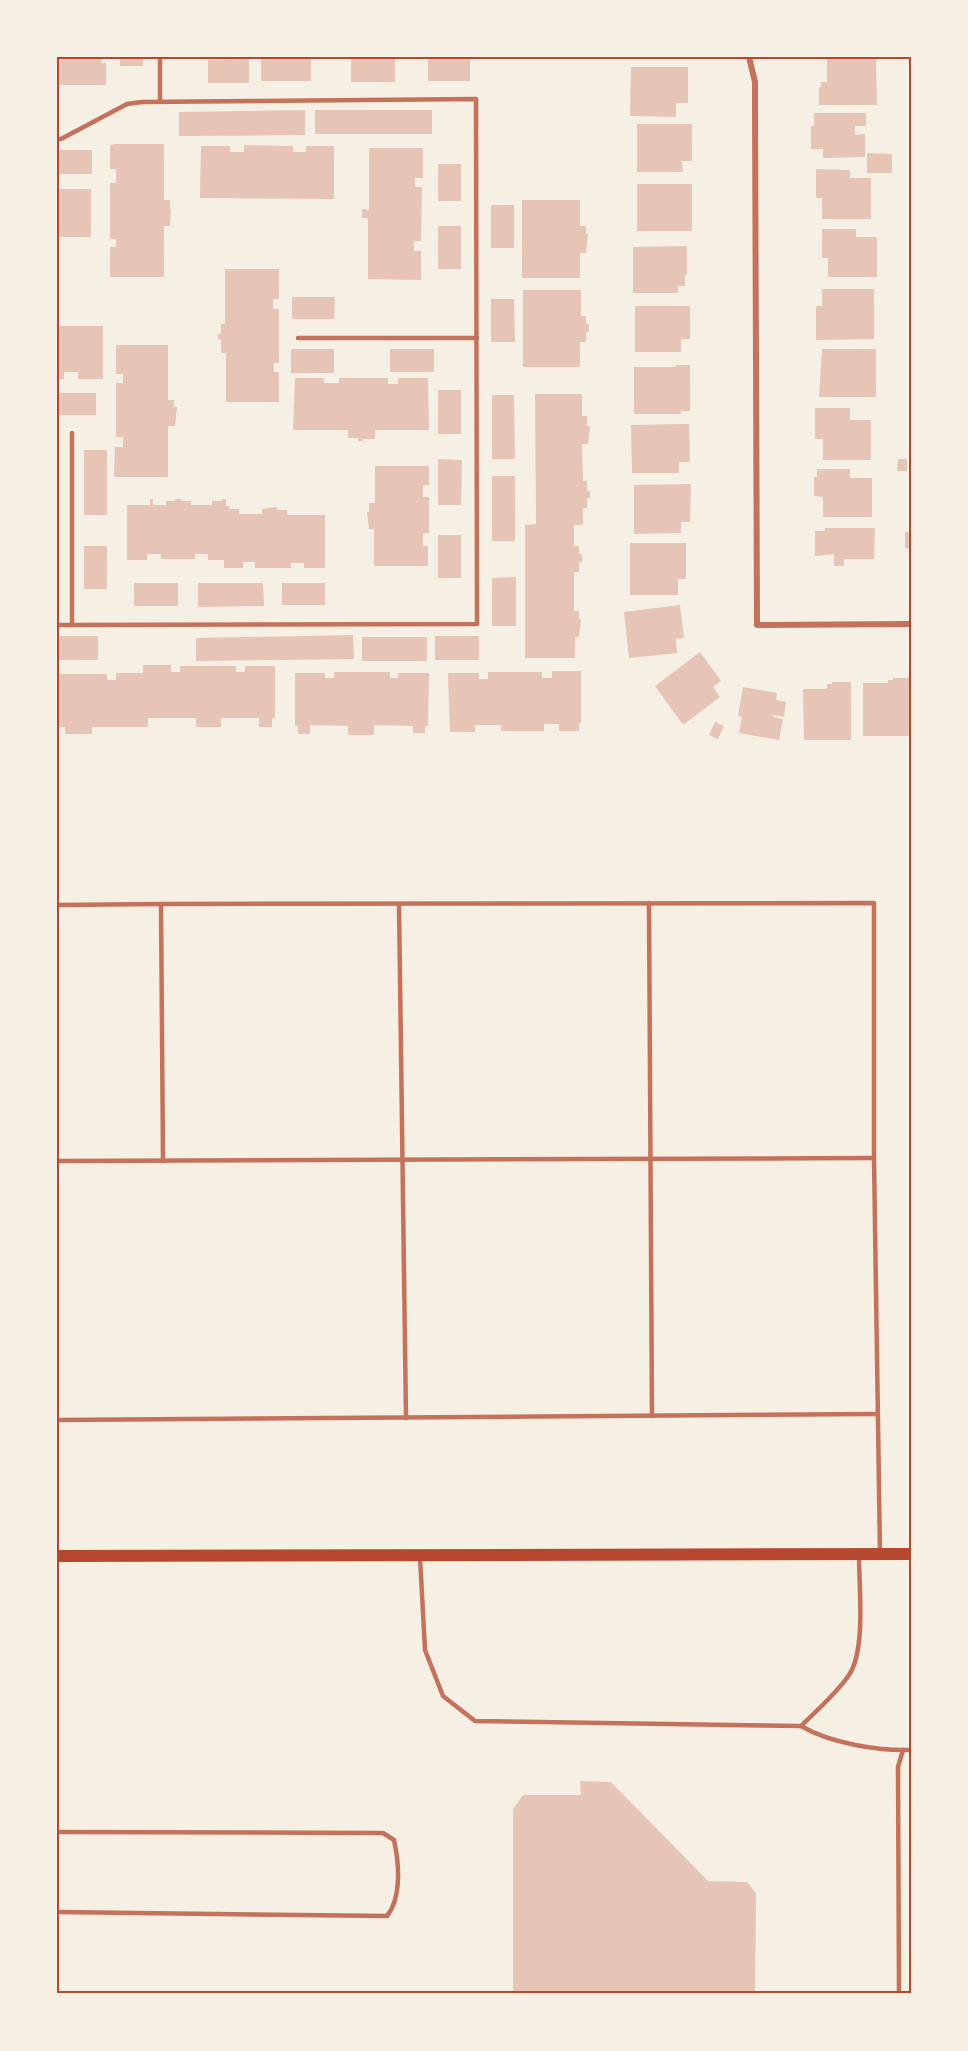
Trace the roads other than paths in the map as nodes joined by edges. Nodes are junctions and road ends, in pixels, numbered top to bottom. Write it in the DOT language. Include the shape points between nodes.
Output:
graph roads {
  1 [pos="160,57"];
  2 [pos="749,57"];
  3 [pos="160,101"];
  4 [pos="57,139"];
  5 [pos="298,338"];
  6 [pos="477,339"];
  7 [pos="72,433"];
  8 [pos="911,624"];
  9 [pos="57,625"];
  10 [pos="72,625"];
  11 [pos="649,903"];
  12 [pos="161,904"];
  13 [pos="399,904"];
  14 [pos="57,905"];
  15 [pos="874,1158"];
  16 [pos="651,1159"];
  17 [pos="402,1160"];
  18 [pos="57,1161"];
  19 [pos="163,1161"];
  20 [pos="878,1414"];
  21 [pos="652,1416"];
  22 [pos="406,1418"];
  23 [pos="57,1420"];
  24 [pos="859,1554"];
  25 [pos="880,1554"];
  26 [pos="911,1554"];
  27 [pos="420,1555"];
  28 [pos="57,1556"];
  29 [pos="801,1726"];
  30 [pos="903,1750"];
  31 [pos="911,1750"];
  32 [pos="57,1832"];
  33 [pos="57,1912"];
  34 [pos="899,1994"];
  1 -- 3 [label="lane"];
  2 -- 8 [label="street" via="755,82 757,625"];
  3 -- 4 [label="lane" via="127,104"];
  3 -- 6 [label="lane" via="476,99"];
  5 -- 6 [label="lane"];
  6 -- 10 [label="lane" via="477,624"];
  7 -- 10 [label="lane"];
  9 -- 10 [label="lane"];
  11 -- 13 [label="lane"];
  11 -- 15 [label="lane" via="874,903"];
  11 -- 16 [label="lane"];
  12 -- 13 [label="lane"];
  12 -- 14 [label="lane"];
  12 -- 19 [label="lane"];
  13 -- 17 [label="lane"];
  15 -- 16 [label="lane"];
  15 -- 20 [label="lane"];
  16 -- 17 [label="lane"];
  16 -- 21 [label="lane"];
  17 -- 19 [label="lane"];
  17 -- 22 [label="lane"];
  18 -- 19 [label="lane"];
  20 -- 21 [label="lane"];
  20 -- 25 [label="lane"];
  21 -- 22 [label="lane"];
  22 -- 23 [label="lane"];
  24 -- 25 [label="main road"];
  24 -- 27 [label="main road"];
  24 -- 29 [label="lane" via="860,1643 850,1674"];
  25 -- 26 [label="main road"];
  27 -- 28 [label="main road"];
  27 -- 29 [label="lane" via="425,1650 443,1696 475,1721"];
  29 -- 30 [label="lane" via="816,1735"];
  30 -- 31 [label="lane"];
  30 -- 34 [label="lane" via="898,1767"];
  32 -- 33 [label="lane" via="383,1833 393,1840 398,1857 397,1894 387,1916"];
}
